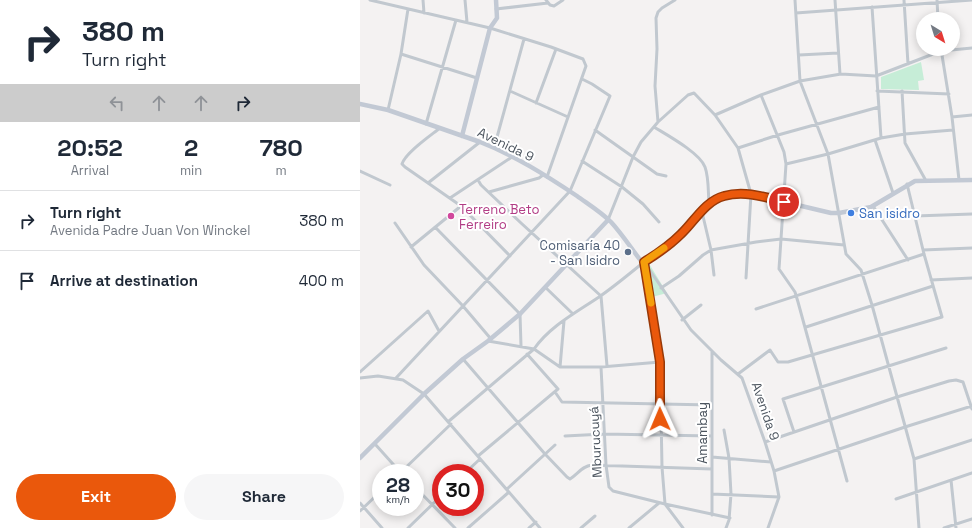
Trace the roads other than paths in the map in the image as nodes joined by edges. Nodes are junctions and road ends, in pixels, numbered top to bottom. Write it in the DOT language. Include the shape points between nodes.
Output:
graph roads {
  1 [pos="370,0"];
  2 [pos="423,0"];
  3 [pos="465,0"];
  4 [pos="496,0"];
  5 [pos="562,0"];
  6 [pos="673,0"];
  7 [pos="795,0"];
  8 [pos="835,0"];
  9 [pos="904,0"];
  10 [pos="972,0"];
  11 [pos="937,1"];
  12 [pos="547,2"];
  13 [pos="905,5"];
  14 [pos="872,7"];
  15 [pos="408,9"];
  16 [pos="496,9"];
  17 [pos="835,10"];
  18 [pos="938,12"];
  19 [pos="424,13"];
  20 [pos="796,13"];
  21 [pos="456,20"];
  22 [pos="467,22"];
  23 [pos="490,28"];
  24 [pos="524,39"];
  25 [pos="972,48"];
  26 [pos="556,49"];
  27 [pos="960,49"];
  28 [pos="838,53"];
  29 [pos="401,54"];
  30 [pos="798,55"];
  31 [pos="927,56"];
  32 [pos="942,56"];
  33 [pos="908,64"];
  34 [pos="442,67"];
  35 [pos="840,74"];
  36 [pos="876,76"];
  37 [pos="477,78"];
  38 [pos="582,79"];
  39 [pos="800,81"];
  40 [pos="510,91"];
  41 [pos="877,91"];
  42 [pos="902,91"];
  43 [pos="949,94"];
  44 [pos="760,96"];
  45 [pos="536,103"];
  46 [pos="360,104"];
  47 [pos="878,107"];
  48 [pos="388,110"];
  49 [pos="715,115"];
  50 [pos="972,115"];
  51 [pos="568,117"];
  52 [pos="952,117"];
  53 [pos="658,122"];
  54 [pos="426,124"];
  55 [pos="815,124"];
  56 [pos="654,127"];
  57 [pos="440,128"];
  58 [pos="595,130"];
  59 [pos="953,130"];
  60 [pos="905,134"];
  61 [pos="778,135"];
  62 [pos="462,136"];
  63 [pos="881,138"];
  64 [pos="874,140"];
  65 [pos="480,142"];
  66 [pos="494,148"];
  67 [pos="738,148"];
  68 [pos="828,154"];
  69 [pos="512,157"];
  70 [pos="633,157"];
  71 [pos="582,162"];
  72 [pos="786,164"];
  73 [pos="360,171"];
  74 [pos="545,176"];
  75 [pos="666,176"];
  76 [pos="478,180"];
  77 [pos="925,180"];
  78 [pos="958,180"];
  79 [pos="972,180"];
  80 [pos="428,183"];
  81 [pos="907,184"];
  82 [pos="390,185"];
  83 [pos="622,187"];
  84 [pos="570,191"];
  85 [pos="489,192"];
  86 [pos="893,193"];
  87 [pos="751,194"];
  88 [pos="450,198"];
  89 [pos="784,202"];
  90 [pos="709,204"];
  91 [pos="461,206"];
  92 [pos="873,206"];
  93 [pos="702,212"];
  94 [pos="839,213"];
  95 [pos="972,214"];
  96 [pos="915,216"];
  97 [pos="608,220"];
  98 [pos="659,222"];
  99 [pos="395,223"];
  100 [pos="435,227"];
  101 [pos="532,232"];
  102 [pos="781,239"];
  103 [pos="748,243"];
  104 [pos="844,245"];
  105 [pos="411,247"];
  106 [pos="972,248"];
  107 [pos="711,250"];
  108 [pos="924,252"];
  109 [pos="510,256"];
  110 [pos="908,260"];
  111 [pos="644,262"];
  112 [pos="567,264"];
  113 [pos="862,274"];
  114 [pos="714,275"];
  115 [pos="746,278"];
  116 [pos="972,278"];
  117 [pos="487,280"];
  118 [pos="931,280"];
  119 [pos="933,286"];
  120 [pos="545,287"];
  121 [pos="661,288"];
  122 [pos="601,296"];
  123 [pos="796,296"];
  124 [pos="701,305"];
  125 [pos="872,305"];
  126 [pos="463,306"];
  127 [pos="756,309"];
  128 [pos="520,314"];
  129 [pos="573,314"];
  130 [pos="682,320"];
  131 [pos="564,321"];
  132 [pos="806,327"];
  133 [pos="439,331"];
  134 [pos="880,336"];
  135 [pos="490,340"];
  136 [pos="521,346"];
  137 [pos="946,348"];
  138 [pos="534,349"];
  139 [pos="712,351"];
  140 [pos="527,354"];
  141 [pos="813,356"];
  142 [pos="463,359"];
  143 [pos="660,362"];
  144 [pos="560,366"];
  145 [pos="607,366"];
  146 [pos="889,366"];
  147 [pos="601,367"];
  148 [pos="360,372"];
  149 [pos="738,374"];
  150 [pos="360,378"];
  151 [pos="396,378"];
  152 [pos="488,387"];
  153 [pos="822,388"];
  154 [pos="555,392"];
  155 [pos="424,394"];
  156 [pos="898,397"];
  157 [pos="603,402"];
  158 [pos="660,403"];
  159 [pos="712,405"];
  160 [pos="972,407"];
  161 [pos="831,420"];
  162 [pos="518,422"];
  163 [pos="450,423"];
  164 [pos="905,427"];
  165 [pos="724,430"];
  166 [pos="794,432"];
  167 [pos="604,434"];
  168 [pos="661,434"];
  169 [pos="566,436"];
  170 [pos="712,436"];
  171 [pos="972,440"];
  172 [pos="765,442"];
  173 [pos="375,444"];
  174 [pos="555,445"];
  175 [pos="839,449"];
  176 [pos="545,454"];
  177 [pos="712,457"];
  178 [pos="360,458"];
  179 [pos="479,458"];
  180 [pos="730,458"];
  181 [pos="914,459"];
  182 [pos="771,462"];
  183 [pos="393,464"];
  184 [pos="410,464"];
  185 [pos="473,464"];
  186 [pos="606,465"];
  187 [pos="662,467"];
  188 [pos="712,469"];
  189 [pos="774,471"];
  190 [pos="972,473"];
  191 [pos="951,480"];
  192 [pos="847,481"];
  193 [pos="508,490"];
  194 [pos="917,491"];
  195 [pos="712,494"];
  196 [pos="731,494"];
  197 [pos="424,496"];
  198 [pos="779,497"];
  199 [pos="372,499"];
  200 [pos="896,499"];
  201 [pos="360,503"];
  202 [pos="659,503"];
  203 [pos="432,504"];
  204 [pos="665,504"];
  205 [pos="364,507"];
  206 [pos="360,511"];
  207 [pos="712,515"];
  208 [pos="444,516"];
  209 [pos="595,516"];
  210 [pos="730,518"];
  211 [pos="972,519"];
  212 [pos="536,522"];
  213 [pos="956,526"];
  214 [pos="382,528"];
  215 [pos="408,528"];
  216 [pos="455,528"];
  217 [pos="468,528"];
  218 [pos="529,528"];
  219 [pos="540,528"];
  220 [pos="581,528"];
  221 [pos="629,528"];
  222 [pos="683,528"];
  223 [pos="726,528"];
  224 [pos="768,528"];
  225 [pos="919,528"];
  226 [pos="944,528"];
  1 -- 15 [label="street"];
  2 -- 19 [label="street"];
  3 -- 22 [label="street"];
  4 -- 16 [label="main road"];
  5 -- 12 [label="street" via="554,6"];
  6 -- 53 [label="street" via="662,8 656,18 655,86"];
  7 -- 20 [label="street"];
  8 -- 17 [label="street"];
  9 -- 13 [label="street"];
  10 -- 11 [label="street"];
  11 -- 13 [label="street"];
  11 -- 18 [label="street"];
  12 -- 16 [label="street"];
  13 -- 14 [label="street"];
  13 -- 33 [label="street"];
  14 -- 17 [label="street"];
  14 -- 36 [label="street"];
  15 -- 19 [label="street"];
  15 -- 29 [label="street"];
  16 -- 23 [label="main road" via="497,18"];
  17 -- 20 [label="street"];
  17 -- 28 [label="street"];
  19 -- 21 [label="street"];
  20 -- 30 [label="street"];
  21 -- 22 [label="street"];
  21 -- 34 [label="street"];
  22 -- 23 [label="street"];
  23 -- 24 [label="street"];
  23 -- 37 [label="main road"];
  24 -- 26 [label="street"];
  24 -- 40 [label="street"];
  25 -- 27 [label="street"];
  26 -- 38 [label="street" via="583,60 586,66"];
  26 -- 45 [label="street"];
  28 -- 30 [label="street"];
  28 -- 35 [label="street"];
  29 -- 34 [label="street"];
  29 -- 48 [label="street"];
  30 -- 39 [label="street"];
  31 -- 33 [label="street"];
  32 -- 43 [label="street"];
  33 -- 36 [label="street"];
  34 -- 37 [label="street"];
  34 -- 54 [label="street"];
  35 -- 36 [label="street"];
  35 -- 39 [label="street"];
  36 -- 41 [label="street"];
  37 -- 62 [label="main road"];
  38 -- 51 [label="street"];
  38 -- 58 [label="street" via="610,96"];
  39 -- 44 [label="street"];
  39 -- 55 [label="street"];
  40 -- 45 [label="street"];
  40 -- 66 [label="street"];
  41 -- 42 [label="street"];
  41 -- 47 [label="street"];
  42 -- 43 [label="street"];
  42 -- 60 [label="street"];
  43 -- 52 [label="street"];
  44 -- 49 [label="street"];
  44 -- 61 [label="street"];
  45 -- 51 [label="street"];
  46 -- 48 [label="main road, Avenida 9"];
  47 -- 55 [label="street"];
  47 -- 63 [label="street"];
  48 -- 54 [label="main road, Avenida 9"];
  49 -- 53 [label="street" via="696,94 691,94"];
  49 -- 67 [label="street"];
  50 -- 52 [label="street"];
  51 -- 74 [label="street"];
  52 -- 59 [label="street"];
  53 -- 56 [label="street"];
  54 -- 57 [label="main road, Avenida 9"];
  55 -- 61 [label="street"];
  55 -- 68 [label="street"];
  56 -- 70 [label="street" via="641,142"];
  56 -- 90 [label="street" via="697,155 704,165 707,176"];
  57 -- 62 [label="main road, Avenida 9"];
  57 -- 80 [label="street" via="411,152 402,164"];
  58 -- 70 [label="street"];
  58 -- 71 [label="street"];
  59 -- 60 [label="street"];
  59 -- 78 [label="street"];
  60 -- 63 [label="street"];
  60 -- 77 [label="street" via="905,142"];
  61 -- 67 [label="street"];
  61 -- 72 [label="street"];
  62 -- 65 [label="main road, Avenida 9"];
  63 -- 64 [label="street"];
  64 -- 68 [label="street"];
  64 -- 86 [label="street"];
  65 -- 66 [label="main road, Avenida 9"];
  65 -- 80 [label="street"];
  66 -- 69 [label="main road, Avenida 9"];
  67 -- 87 [label="street"];
  68 -- 72 [label="street"];
  68 -- 94 [label="street"];
  69 -- 74 [label="main road, Avenida 9"];
  69 -- 76 [label="street"];
  70 -- 75 [label="street" via="657,174"];
  70 -- 83 [label="street"];
  71 -- 83 [label="street"];
  71 -- 84 [label="street"];
  72 -- 89 [label="street"];
  73 -- 82 [label="street"];
  74 -- 84 [label="main road, Avenida 9"];
  74 -- 85 [label="street"];
  76 -- 85 [label="street"];
  76 -- 88 [label="street"];
  77 -- 78 [label="main road"];
  77 -- 81 [label="main road" via="915,180"];
  78 -- 79 [label="main road"];
  80 -- 88 [label="street"];
  81 -- 86 [label="main road"];
  81 -- 96 [label="street"];
  83 -- 97 [label="street"];
  83 -- 98 [label="street" via="643,204"];
  84 -- 97 [label="main road, Avenida 9"];
  84 -- 101 [label="street"];
  85 -- 101 [label="street"];
  86 -- 92 [label="main road"];
  87 -- 89 [label="main road"];
  87 -- 90 [label="main road" via="723,196"];
  87 -- 103 [label="street"];
  88 -- 91 [label="street"];
  89 -- 94 [label="main road"];
  89 -- 102 [label="street"];
  90 -- 93 [label="main road"];
  91 -- 100 [label="street"];
  91 -- 109 [label="street"];
  92 -- 94 [label="main road"];
  92 -- 110 [label="street"];
  93 -- 107 [label="street"];
  93 -- 111 [label="main road" via="675,239"];
  94 -- 104 [label="street"];
  95 -- 96 [label="street"];
  96 -- 108 [label="street"];
  97 -- 111 [label="main road, Avenida 9"];
  97 -- 112 [label="main road"];
  99 -- 105 [label="street"];
  100 -- 105 [label="street"];
  100 -- 117 [label="street"];
  101 -- 109 [label="street"];
  101 -- 112 [label="street"];
  102 -- 103 [label="street"];
  102 -- 104 [label="street"];
  102 -- 123 [label="street" via="779,269"];
  103 -- 107 [label="street"];
  103 -- 115 [label="street"];
  104 -- 113 [label="street" via="848,256 860,268"];
  105 -- 126 [label="street" via="424,265"];
  106 -- 108 [label="street"];
  107 -- 114 [label="street"];
  107 -- 121 [label="street"];
  108 -- 110 [label="street"];
  108 -- 118 [label="street"];
  109 -- 117 [label="street"];
  110 -- 113 [label="street"];
  111 -- 121 [label="street, Avenida 9"];
  111 -- 122 [label="street"];
  111 -- 143 [label="street"];
  112 -- 120 [label="main road"];
  112 -- 122 [label="street"];
  113 -- 123 [label="street"];
  113 -- 125 [label="street"];
  116 -- 118 [label="street"];
  117 -- 126 [label="street"];
  117 -- 128 [label="street"];
  118 -- 119 [label="street"];
  119 -- 125 [label="street"];
  119 -- 134 [label="street" via="942,317"];
  120 -- 128 [label="main road"];
  120 -- 129 [label="street"];
  121 -- 130 [label="street, Avenida 9"];
  122 -- 129 [label="street"];
  122 -- 145 [label="street"];
  123 -- 127 [label="street"];
  123 -- 132 [label="street"];
  124 -- 130 [label="street"];
  125 -- 132 [label="street"];
  125 -- 134 [label="street"];
  126 -- 133 [label="street"];
  126 -- 135 [label="street"];
  128 -- 135 [label="main road"];
  128 -- 136 [label="street"];
  129 -- 131 [label="street"];
  130 -- 139 [label="street, Avenida 9"];
  131 -- 138 [label="street" via="541,339"];
  131 -- 144 [label="street"];
  132 -- 141 [label="street"];
  133 -- 148 [label="street" via="428,311"];
  133 -- 151 [label="street"];
  134 -- 141 [label="street"];
  134 -- 146 [label="street"];
  135 -- 136 [label="street"];
  135 -- 142 [label="main road"];
  136 -- 138 [label="street"];
  137 -- 146 [label="street"];
  138 -- 140 [label="street"];
  138 -- 144 [label="street"];
  139 -- 149 [label="street, Avenida 9"];
  139 -- 159 [label="street, Amambay"];
  140 -- 152 [label="street"];
  140 -- 154 [label="street" via="558,389"];
  141 -- 149 [label="street" via="782,363 778,362 770,350"];
  141 -- 153 [label="street"];
  142 -- 152 [label="street"];
  142 -- 155 [label="main road"];
  143 -- 145 [label="street"];
  143 -- 158 [label="street"];
  144 -- 147 [label="street"];
  145 -- 147 [label="street"];
  146 -- 153 [label="street"];
  146 -- 156 [label="street"];
  147 -- 157 [label="street, Mburucuyá"];
  149 -- 172 [label="street, Avenida 9" via="746,386"];
  150 -- 151 [label="street"];
  151 -- 155 [label="street"];
  152 -- 162 [label="street"];
  152 -- 163 [label="street"];
  153 -- 161 [label="street"];
  153 -- 166 [label="street" via="783,399"];
  154 -- 157 [label="street" via="562,402"];
  154 -- 162 [label="street"];
  155 -- 163 [label="street"];
  155 -- 173 [label="main road"];
  156 -- 160 [label="street" via="956,380 963,382"];
  156 -- 161 [label="street"];
  156 -- 164 [label="street"];
  157 -- 158 [label="street"];
  157 -- 167 [label="street, Mburucuyá"];
  158 -- 159 [label="street"];
  158 -- 168 [label="street"];
  159 -- 170 [label="street, Amambay"];
  160 -- 164 [label="street"];
  161 -- 166 [label="street"];
  161 -- 175 [label="street"];
  162 -- 176 [label="street"];
  162 -- 179 [label="street"];
  163 -- 179 [label="street"];
  163 -- 184 [label="street"];
  164 -- 175 [label="street"];
  164 -- 181 [label="street"];
  165 -- 180 [label="street"];
  166 -- 172 [label="street"];
  167 -- 168 [label="street"];
  167 -- 169 [label="street"];
  167 -- 186 [label="street, Mburucuyá"];
  168 -- 170 [label="street"];
  168 -- 187 [label="street"];
  170 -- 177 [label="street, Amambay"];
  171 -- 181 [label="street"];
  172 -- 182 [label="street, Avenida 9"];
  173 -- 178 [label="main road"];
  173 -- 183 [label="street"];
  174 -- 176 [label="street"];
  175 -- 189 [label="street"];
  175 -- 192 [label="street"];
  176 -- 186 [label="street" via="570,479 586,466"];
  176 -- 193 [label="street"];
  177 -- 180 [label="street"];
  177 -- 188 [label="street, Amambay"];
  179 -- 185 [label="street"];
  179 -- 193 [label="street"];
  180 -- 182 [label="street"];
  180 -- 196 [label="street"];
  181 -- 194 [label="street"];
  182 -- 189 [label="street, Avenida 9"];
  186 -- 187 [label="street"];
  186 -- 202 [label="street, Mburucuyá" via="611,490"];
  187 -- 188 [label="street"];
  187 -- 204 [label="street"];
  188 -- 195 [label="street, Amambay"];
  189 -- 198 [label="street, Avenida 9"];
  190 -- 191 [label="street"];
  191 -- 194 [label="street"];
  191 -- 213 [label="street"];
  193 -- 212 [label="street"];
  193 -- 217 [label="street"];
  194 -- 200 [label="street"];
  194 -- 225 [label="street"];
  195 -- 196 [label="street"];
  195 -- 207 [label="street, Amambay"];
  196 -- 198 [label="street"];
  196 -- 210 [label="street"];
  197 -- 203 [label="street"];
  198 -- 224 [label="street"];
  199 -- 205 [label="street"];
  201 -- 205 [label="street"];
  202 -- 204 [label="street"];
  202 -- 221 [label="street"];
  203 -- 215 [label="street"];
  204 -- 207 [label="street"];
  204 -- 222 [label="street"];
  205 -- 206 [label="street"];
  205 -- 214 [label="street"];
  207 -- 210 [label="street"];
  208 -- 216 [label="street"];
  209 -- 220 [label="street"];
  210 -- 223 [label="street"];
  211 -- 213 [label="street"];
  212 -- 218 [label="street"];
  212 -- 219 [label="street"];
  213 -- 226 [label="street"];
}
